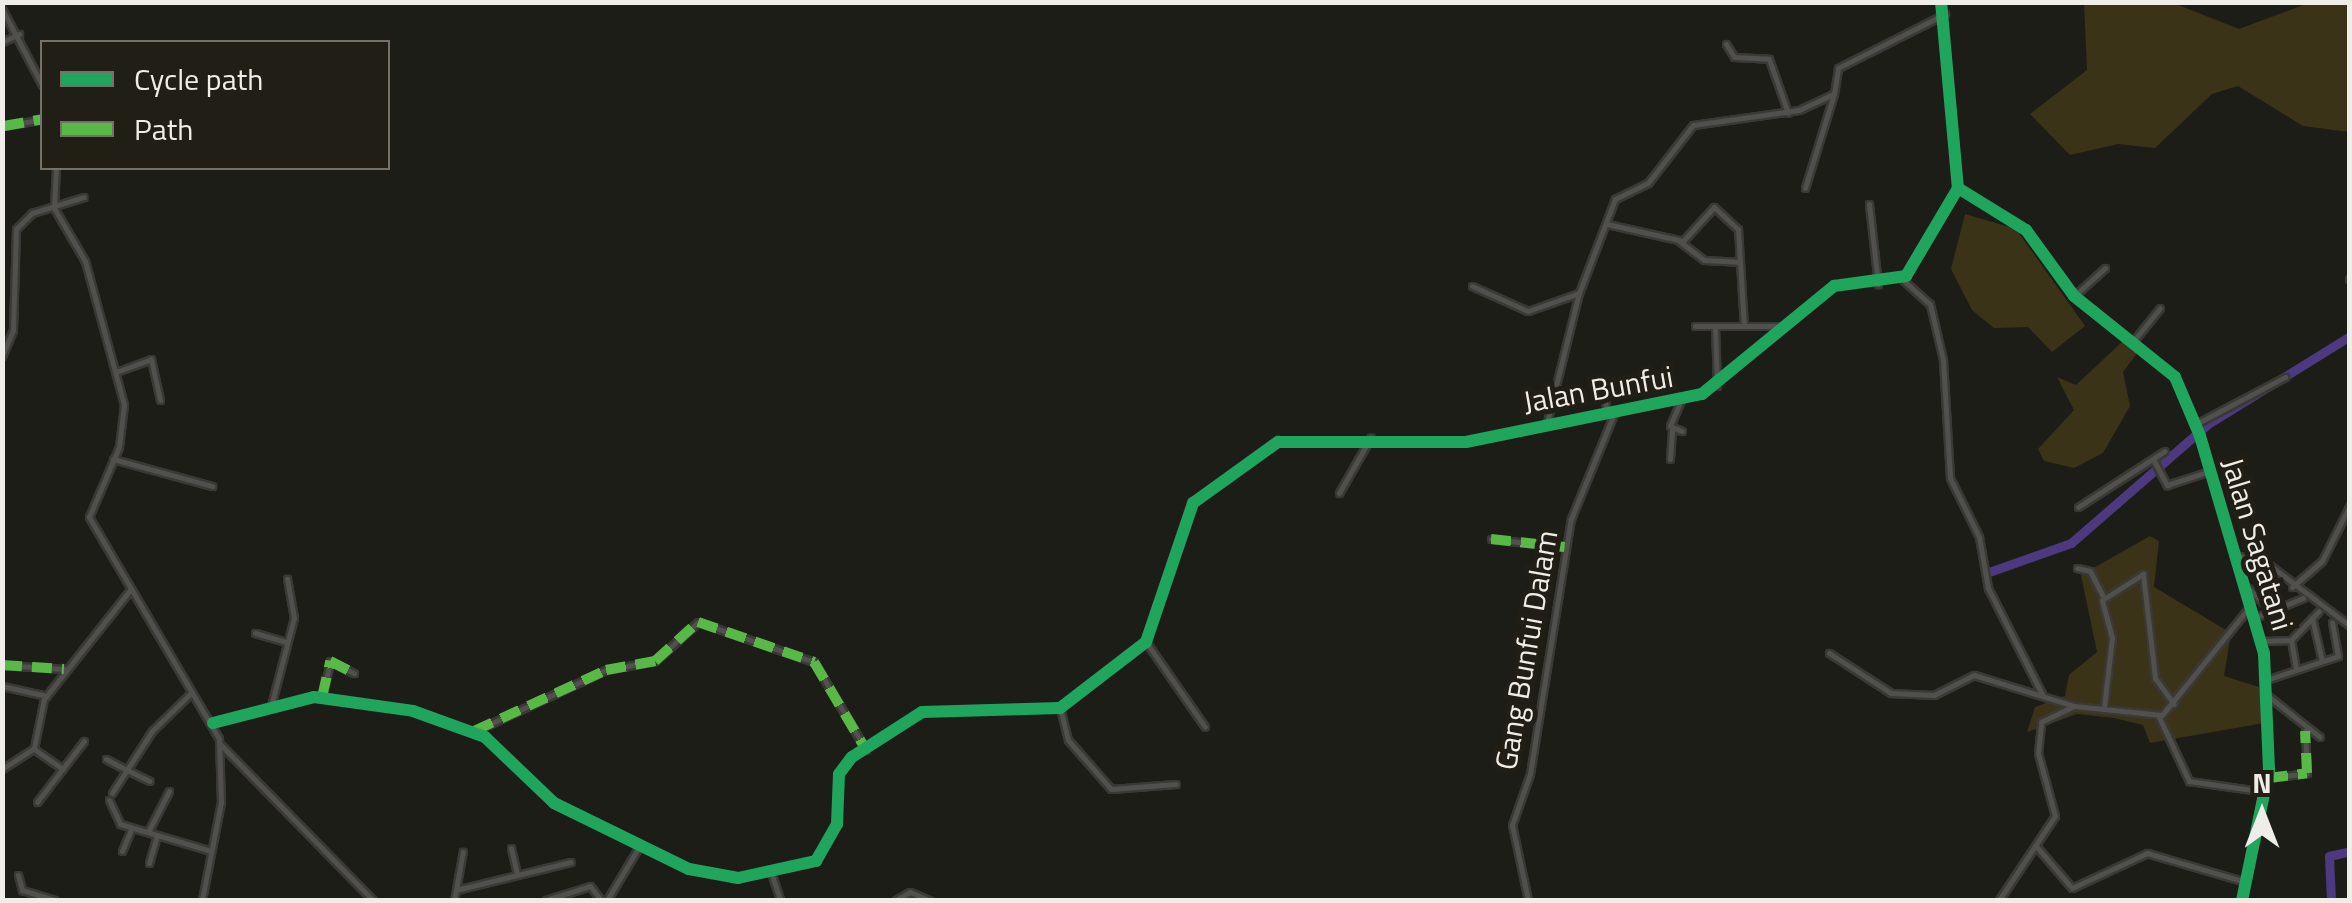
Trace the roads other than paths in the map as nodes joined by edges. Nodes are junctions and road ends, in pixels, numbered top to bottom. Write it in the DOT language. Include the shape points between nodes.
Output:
graph roads {
  1 [pos="1941,2"];
  2 [pos="2,9"];
  3 [pos="1945,14"];
  4 [pos="19,34"];
  5 [pos="2,42"];
  6 [pos="1726,44"];
  7 [pos="40,81"];
  8 [pos="1834,94"];
  9 [pos="1788,113"];
  10 [pos="40,119"];
  11 [pos="4,126"];
  12 [pos="56,170"];
  13 [pos="1805,188"];
  14 [pos="1958,188"];
  15 [pos="84,197"];
  16 [pos="1869,204"];
  17 [pos="54,208"];
  18 [pos="1607,224"];
  19 [pos="1680,240"];
  20 [pos="1738,262"];
  21 [pos="2105,268"];
  22 [pos="1902,278"];
  23 [pos="1878,284"];
  24 [pos="1472,286"];
  25 [pos="1579,294"];
  26 [pos="2074,296"];
  27 [pos="2160,308"];
  28 [pos="14,322"];
  29 [pos="1695,326"];
  30 [pos="1715,326"];
  31 [pos="1744,326"];
  32 [pos="1789,326"];
  33 [pos="2,327"];
  34 [pos="2130,344"];
  35 [pos="2,356"];
  36 [pos="116,372"];
  37 [pos="2286,376"];
  38 [pos="1602,384"];
  39 [pos="1716,386"];
  40 [pos="160,400"];
  41 [pos="1682,400"];
  42 [pos="1615,411"];
  43 [pos="1606,412"];
  44 [pos="1547,422"];
  45 [pos="2196,424"];
  46 [pos="1672,428"];
  47 [pos="1682,431"];
  48 [pos="1371,438"];
  49 [pos="2166,451"];
  50 [pos="2152,458"];
  51 [pos="113,459"];
  52 [pos="1670,459"];
  53 [pos="2210,471"];
  54 [pos="212,486"];
  55 [pos="1339,493"];
  56 [pos="2350,505"];
  57 [pos="2078,508"];
  58 [pos="1492,539"];
  59 [pos="1565,548"];
  60 [pos="2236,556"];
  61 [pos="2077,568"];
  62 [pos="287,579"];
  63 [pos="2246,587"];
  64 [pos="2292,587"];
  65 [pos="130,590"];
  66 [pos="2104,597"];
  67 [pos="2303,598"];
  68 [pos="2251,605"];
  69 [pos="2319,611"];
  70 [pos="2277,616"];
  71 [pos="2254,618"];
  72 [pos="2312,618"];
  73 [pos="2332,622"];
  74 [pos="2350,626"];
  75 [pos="256,633"];
  76 [pos="2261,640"];
  77 [pos="2291,640"];
  78 [pos="286,642"];
  79 [pos="1146,642"];
  80 [pos="1829,653"];
  81 [pos="2322,661"];
  82 [pos="2,665"];
  83 [pos="64,669"];
  84 [pos="2296,669"];
  85 [pos="354,673"];
  86 [pos="2266,680"];
  87 [pos="2,686"];
  88 [pos="190,694"];
  89 [pos="2042,694"];
  90 [pos="2266,694"];
  91 [pos="47,696"];
  92 [pos="322,696"];
  93 [pos="2174,704"];
  94 [pos="271,706"];
  95 [pos="2074,706"];
  96 [pos="1060,708"];
  97 [pos="2104,709"];
  98 [pos="2159,717"];
  99 [pos="213,723"];
  100 [pos="1205,727"];
  101 [pos="474,731"];
  102 [pos="2305,731"];
  103 [pos="2320,737"];
  104 [pos="84,742"];
  105 [pos="220,744"];
  106 [pos="34,749"];
  107 [pos="866,750"];
  108 [pos="106,759"];
  109 [pos="2,768"];
  110 [pos="63,770"];
  111 [pos="127,770"];
  112 [pos="2268,778"];
  113 [pos="150,782"];
  114 [pos="1176,784"];
  115 [pos="169,791"];
  116 [pos="2266,792"];
  117 [pos="37,802"];
  118 [pos="132,828"];
  119 [pos="148,832"];
  120 [pos="157,835"];
  121 [pos="2036,846"];
  122 [pos="512,848"];
  123 [pos="211,850"];
  124 [pos="638,850"];
  125 [pos="122,851"];
  126 [pos="463,852"];
  127 [pos="572,862"];
  128 [pos="149,863"];
  129 [pos="771,872"];
  130 [pos="517,874"];
  131 [pos="18,875"];
  132 [pos="2242,881"];
  133 [pos="456,890"];
  134 [pos="603,898"];
  135 [pos="555,899"];
  136 [pos="56,900"];
  137 [pos="202,900"];
  138 [pos="373,900"];
  139 [pos="454,900"];
  140 [pos="546,900"];
  141 [pos="780,900"];
  142 [pos="896,900"];
  143 [pos="928,900"];
  144 [pos="1528,900"];
  145 [pos="1999,900"];
  146 [pos="2242,900"];
  1 -- 3 [label="street"];
  2 -- 4 [label="street"];
  3 -- 8 [label="street" via="1838,68"];
  3 -- 14 [label="street"];
  4 -- 5 [label="street"];
  4 -- 7 [label="street"];
  6 -- 9 [label="street" via="1734,57 1769,59"];
  8 -- 9 [label="street"];
  8 -- 13 [label="street"];
  9 -- 18 [label="street" via="1693,125 1648,183 1615,199"];
  10 -- 11 [label="street"];
  12 -- 17 [label="street"];
  14 -- 22 [label="street"];
  14 -- 26 [label="street, Jalan Sagatani" via="2026,230"];
  15 -- 17 [label="street"];
  16 -- 23 [label="street"];
  17 -- 28 [label="street" via="16,229"];
  17 -- 36 [label="street" via="86,261"];
  18 -- 19 [label="street"];
  18 -- 25 [label="street"];
  19 -- 20 [label="street" via="1702,259"];
  19 -- 20 [label="street" via="1714,206 1738,229"];
  20 -- 31 [label="street"];
  21 -- 26 [label="street"];
  22 -- 23 [label="street, Jalan Bunfui"];
  22 -- 89 [label="street" via="1930,304 1944,360 1950,478 1980,537 1988,588"];
  23 -- 32 [label="street, Jalan Bunfui" via="1834,286"];
  24 -- 25 [label="street" via="1528,311"];
  25 -- 44 [label="street"];
  26 -- 34 [label="street, Jalan Sagatani"];
  27 -- 34 [label="street"];
  28 -- 33 [label="street"];
  28 -- 35 [label="street"];
  29 -- 30 [label="street"];
  30 -- 31 [label="street"];
  30 -- 39 [label="street"];
  31 -- 32 [label="street"];
  32 -- 39 [label="street, Jalan Bunfui"];
  34 -- 45 [label="street, Jalan Sagatani" via="2174,377"];
  36 -- 40 [label="street" via="151,359"];
  36 -- 51 [label="street" via="124,412"];
  37 -- 45 [label="street"];
  38 -- 43 [label="street"];
  39 -- 41 [label="street, Jalan Bunfui"];
  41 -- 42 [label="street, Jalan Bunfui"];
  41 -- 46 [label="street"];
  42 -- 43 [label="street, Jalan Bunfui"];
  42 -- 59 [label="street, Gang Bunfui Dalam"];
  43 -- 44 [label="street, Jalan Bunfui"];
  44 -- 48 [label="street, Jalan Bunfui" via="1466,442"];
  45 -- 53 [label="street, Jalan Sagatani"];
  46 -- 47 [label="street"];
  46 -- 52 [label="street"];
  48 -- 55 [label="street"];
  48 -- 79 [label="street, Jalan Bunfui" via="1278,442 1193,502"];
  49 -- 50 [label="street"];
  50 -- 53 [label="street" via="2167,485"];
  50 -- 57 [label="street"];
  51 -- 54 [label="street"];
  51 -- 65 [label="street" via="88,512"];
  53 -- 60 [label="street, Jalan Sagatani"];
  56 -- 64 [label="street" via="2322,561"];
  58 -- 59 [label="street"];
  59 -- 144 [label="street, Gang Bunfui Dalam" via="1530,774 1512,825"];
  60 -- 63 [label="street, Jalan Sagatani"];
  60 -- 64 [label="street" via="2268,564"];
  61 -- 66 [label="street" via="2090,570"];
  62 -- 78 [label="street" via="295,605"];
  63 -- 68 [label="street, Jalan Sagatani"];
  63 -- 70 [label="street"];
  64 -- 67 [label="street"];
  65 -- 83 [label="street"];
  65 -- 88 [label="street"];
  66 -- 93 [label="street" via="2135,576 2149,577 2155,678"];
  66 -- 97 [label="street" via="2112,638"];
  67 -- 69 [label="street"];
  67 -- 70 [label="street"];
  68 -- 71 [label="street, Jalan Sagatani"];
  68 -- 93 [label="street"];
  69 -- 72 [label="street"];
  69 -- 73 [label="street"];
  70 -- 71 [label="street"];
  71 -- 76 [label="street, Jalan Sagatani"];
  72 -- 77 [label="street"];
  72 -- 81 [label="street"];
  73 -- 74 [label="street"];
  73 -- 81 [label="street" via="2340,653"];
  75 -- 78 [label="street"];
  76 -- 77 [label="street"];
  76 -- 86 [label="street, Jalan Sagatani"];
  77 -- 84 [label="street"];
  78 -- 94 [label="street"];
  79 -- 96 [label="street"];
  79 -- 100 [label="street"];
  80 -- 89 [label="street" via="1891,694 1934,695 1968,674"];
  81 -- 84 [label="street"];
  82 -- 83 [label="street"];
  83 -- 91 [label="street"];
  84 -- 86 [label="street"];
  85 -- 92 [label="street" via="330,661"];
  86 -- 90 [label="street, Jalan Sagatani"];
  87 -- 91 [label="street"];
  88 -- 99 [label="street"];
  88 -- 111 [label="street"];
  89 -- 95 [label="street"];
  90 -- 102 [label="street"];
  90 -- 112 [label="street, Jalan Sagatani"];
  91 -- 106 [label="street"];
  92 -- 94 [label="street"];
  92 -- 101 [label="street"];
  93 -- 98 [label="street"];
  94 -- 99 [label="street"];
  95 -- 97 [label="street"];
  95 -- 121 [label="street" via="2040,724 2039,758 2056,809"];
  96 -- 107 [label="street" via="922,712"];
  96 -- 114 [label="street" via="1068,740 1111,789"];
  97 -- 98 [label="street"];
  98 -- 116 [label="street" via="2189,781"];
  99 -- 105 [label="street"];
  101 -- 107 [label="street" via="606,670 655,662 698,622 814,662"];
  101 -- 124 [label="street" via="554,803"];
  102 -- 103 [label="street"];
  102 -- 112 [label="street" via="2307,773"];
  104 -- 110 [label="street"];
  105 -- 123 [label="street"];
  105 -- 138 [label="street"];
  106 -- 109 [label="street"];
  106 -- 110 [label="street"];
  107 -- 129 [label="street" via="841,769 840,816 822,856"];
  108 -- 111 [label="street"];
  110 -- 117 [label="street"];
  111 -- 113 [label="street"];
  111 -- 118 [label="street" via="110,796 111,815"];
  112 -- 116 [label="street, Jalan Sagatani"];
  115 -- 119 [label="street"];
  116 -- 132 [label="street, Jalan Sagatani"];
  118 -- 119 [label="street"];
  118 -- 125 [label="street"];
  119 -- 120 [label="street"];
  120 -- 123 [label="street"];
  120 -- 128 [label="street"];
  121 -- 132 [label="street" via="2070,888 2147,854"];
  121 -- 145 [label="street"];
  122 -- 130 [label="street"];
  123 -- 137 [label="street"];
  124 -- 129 [label="street" via="708,873"];
  124 -- 134 [label="street"];
  126 -- 133 [label="street"];
  127 -- 130 [label="street"];
  129 -- 141 [label="street"];
  130 -- 133 [label="street"];
  131 -- 136 [label="street" via="20,888"];
  132 -- 146 [label="street, Jalan Sagatani"];
  133 -- 139 [label="street"];
  134 -- 135 [label="street" via="590,886"];
  135 -- 140 [label="street"];
  142 -- 143 [label="street" via="910,892"];
}
